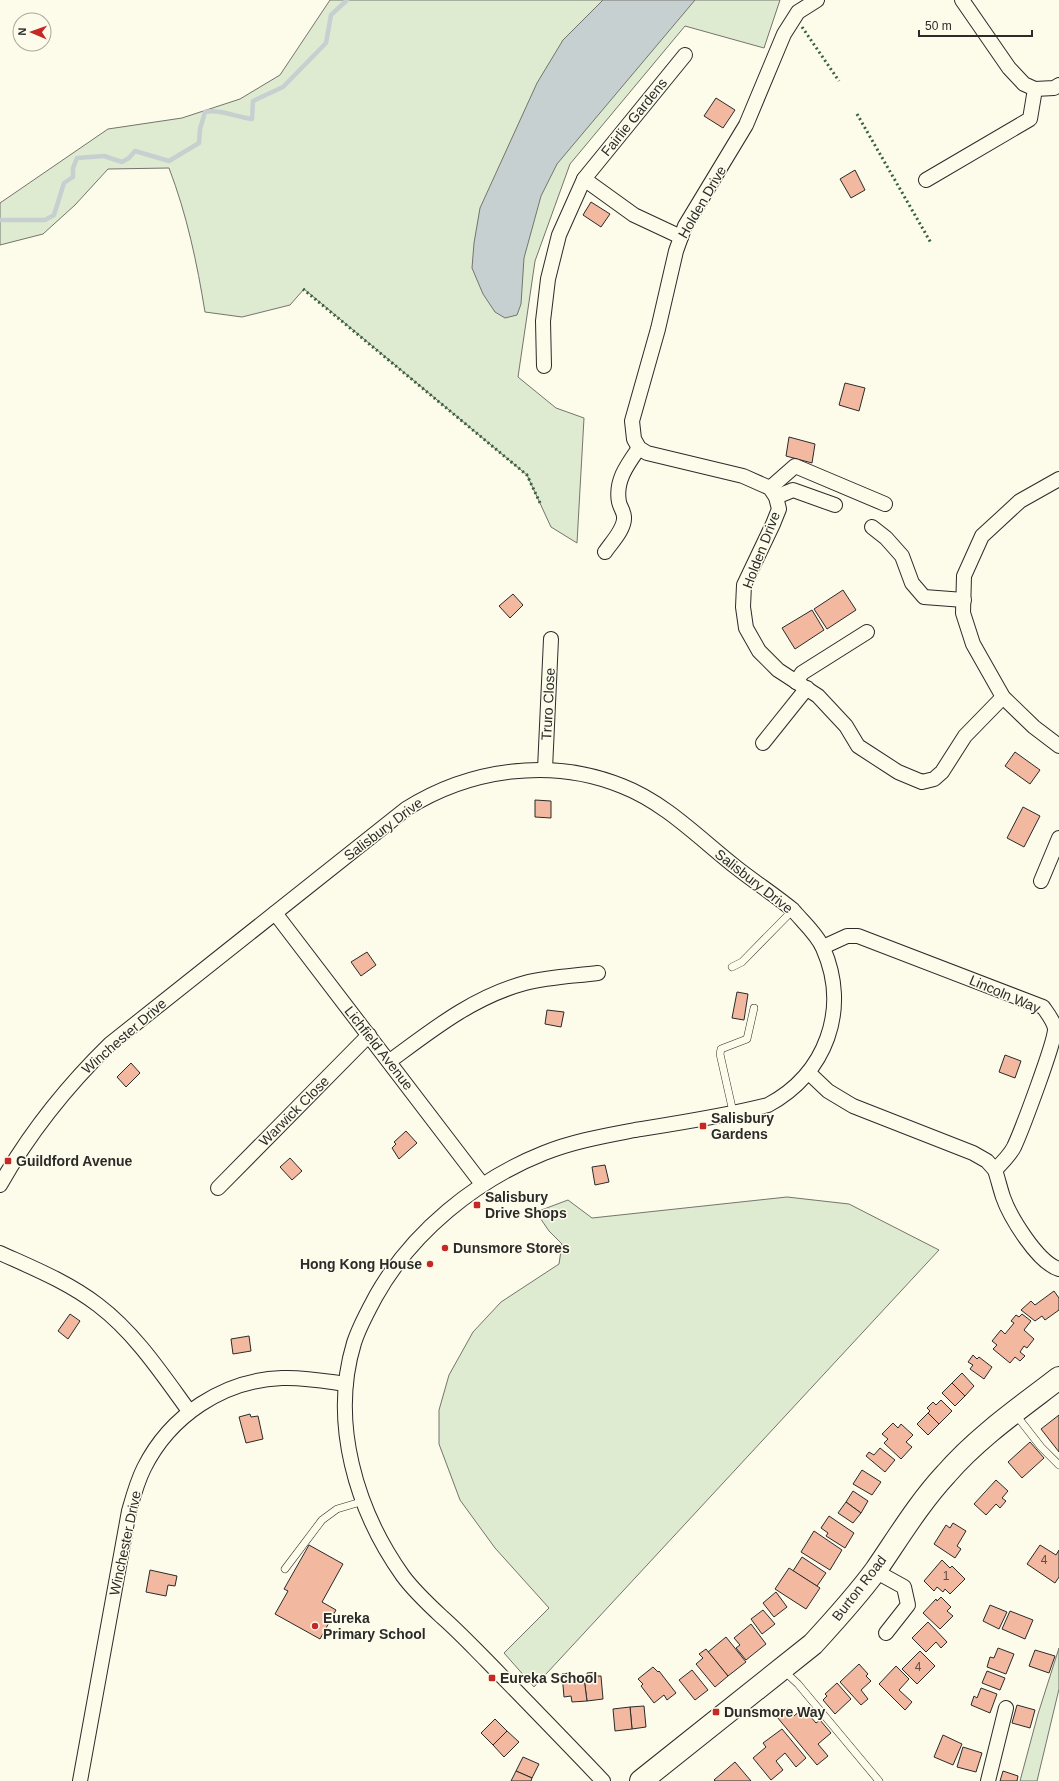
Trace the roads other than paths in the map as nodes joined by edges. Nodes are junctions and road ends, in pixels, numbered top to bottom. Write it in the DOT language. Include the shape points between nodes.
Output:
graph roads {
  1 [pos="815,0"];
  2 [pos="962,0"];
  3 [pos="685,55"];
  4 [pos="1059,85"];
  5 [pos="1035,89"];
  6 [pos="584,179"];
  7 [pos="926,180"];
  8 [pos="681,237"];
  9 [pos="544,366"];
  10 [pos="639,448"];
  11 [pos="1059,479"];
  12 [pos="773,492"];
  13 [pos="885,504"];
  14 [pos="835,505"];
  15 [pos="872,527"];
  16 [pos="605,552"];
  17 [pos="964,600"];
  18 [pos="867,632"];
  19 [pos="551,638"];
  20 [pos="802,685"];
  21 [pos="1003,697"];
  22 [pos="1057,741"];
  23 [pos="763,743"];
  24 [pos="545,769"];
  25 [pos="1059,838"];
  26 [pos="1041,881"];
  27 [pos="793,910"];
  28 [pos="275,913"];
  29 [pos="823,947"];
  30 [pos="732,967"];
  31 [pos="598,973"];
  32 [pos="754,1008"];
  33 [pos="369,1035"];
  34 [pos="390,1061"];
  35 [pos="809,1073"];
  36 [pos="733,1112"];
  37 [pos="995,1170"];
  38 [pos="482,1184"];
  39 [pos="0,1185"];
  40 [pos="218,1188"];
  41 [pos="0,1253"];
  42 [pos="1059,1269"];
  43 [pos="1059,1378"];
  44 [pos="346,1384"];
  45 [pos="189,1411"];
  46 [pos="1014,1413"];
  47 [pos="1059,1465"];
  48 [pos="364,1501"];
  49 [pos="285,1569"];
  50 [pos="875,1571"];
  51 [pos="886,1633"];
  52 [pos="782,1670"];
  53 [pos="1006,1708"];
  54 [pos="80,1781"];
  55 [pos="603,1781"];
  56 [pos="641,1781"];
  57 [pos="879,1781"];
  58 [pos="988,1781"];
  1 -- 8 [label="street, Holden Drive" via="798,12 784,34 746,125 685,226"];
  2 -- 5 [label="street" via="1009,68 1024,84"];
  3 -- 6 [label="street, Fairlie Gardens"];
  4 -- 5 [label="street" via="1054,88"];
  5 -- 7 [label="street" via="1030,119"];
  6 -- 8 [label="street" via="634,215"];
  6 -- 9 [label="street, Fairlie Gardens" via="559,235 548,279 543,321"];
  8 -- 10 [label="street, Holden Drive" via="632,421 632,431"];
  10 -- 12 [label="street" via="647,453 743,476"];
  10 -- 16 [label="street" via="623,470 619,486 619,502 625,518 621,529"];
  11 -- 17 [label="street" via="1020,501 982,536 964,576"];
  12 -- 13 [label="street" via="795,466"];
  12 -- 14 [label="street" via="793,490"];
  12 -- 20 [label="street, Holden Drive" via="779,509 744,585 743,607 746,628 759,651 778,670"];
  15 -- 17 [label="street" via="902,556 912,583 924,597"];
  17 -- 21 [label="street" via="963,613 973,644"];
  18 -- 20 [label="street" via="802,673"];
  19 -- 24 [label="street, Truro Close"];
  20 -- 21 [label="street, Holden Drive" via="818,696 841,721 858,746 898,772 922,782 934,779 942,772 964,736"];
  20 -- 23 [label="street"];
  21 -- 22 [label="street" via="1034,727"];
  24 -- 27 [label="street, Salisbury Drive" via="599,779 642,796 689,828"];
  24 -- 28 [label="street, Salisbury Drive" via="493,774 454,784 435,792 406,809"];
  25 -- 26 [label="street"];
  27 -- 29 [label="street, Salisbury Drive"];
  27 -- 30 [label="lane" via="742,962"];
  28 -- 33 [label="street, Lichfield Avenue"];
  28 -- 39 [label="street, Winchester Drive" via="110,1044 50,1109"];
  29 -- 35 [label="street, Salisbury Drive" via="832,972 835,998 833,1018 829,1035"];
  29 -- 37 [label="street, Lincoln Way" via="847,936 858,936 1043,1007 1055,1029 1052,1044 1014,1148"];
  31 -- 34 [label="street" via="525,983 496,994 448,1018"];
  32 -- 36 [label="lane" via="747,1039 721,1049"];
  33 -- 34 [label="street, Lichfield Avenue"];
  33 -- 40 [label="street, Warwick Close"];
  34 -- 38 [label="street, Lichfield Avenue"];
  35 -- 36 [label="street, Salisbury Drive" via="792,1090 768,1105"];
  35 -- 37 [label="street" via="828,1091 853,1106 973,1153 987,1161"];
  36 -- 38 [label="street, Salisbury Drive" via="585,1140 543,1153"];
  37 -- 42 [label="street" via="1002,1196 1017,1224 1040,1257"];
  38 -- 44 [label="street" via="429,1228 395,1266 382,1285 355,1341"];
  41 -- 45 [label="street" via="66,1284 98,1305 129,1333"];
  43 -- 46 [label="highway, Burton Road"];
  44 -- 45 [label="street, Winchester Drive" via="301,1378 256,1381 222,1392"];
  44 -- 48 [label="street" via="348,1444 357,1484"];
  45 -- 54 [label="street, Winchester Drive" via="153,1451 143,1470 129,1512"];
  46 -- 47 [label="lane"];
  46 -- 50 [label="highway, Burton Road" via="946,1473"];
  48 -- 49 [label="lane" via="337,1509 322,1520"];
  48 -- 55 [label="street" via="376,1530 403,1576 420,1596 469,1642"];
  50 -- 51 [label="street" via="904,1587 908,1605"];
  50 -- 52 [label="highway, Burton Road" via="813,1644"];
  52 -- 56 [label="highway, Burton Road"];
  52 -- 57 [label="lane" via="798,1684"];
  53 -- 58 [label="street"];
}
